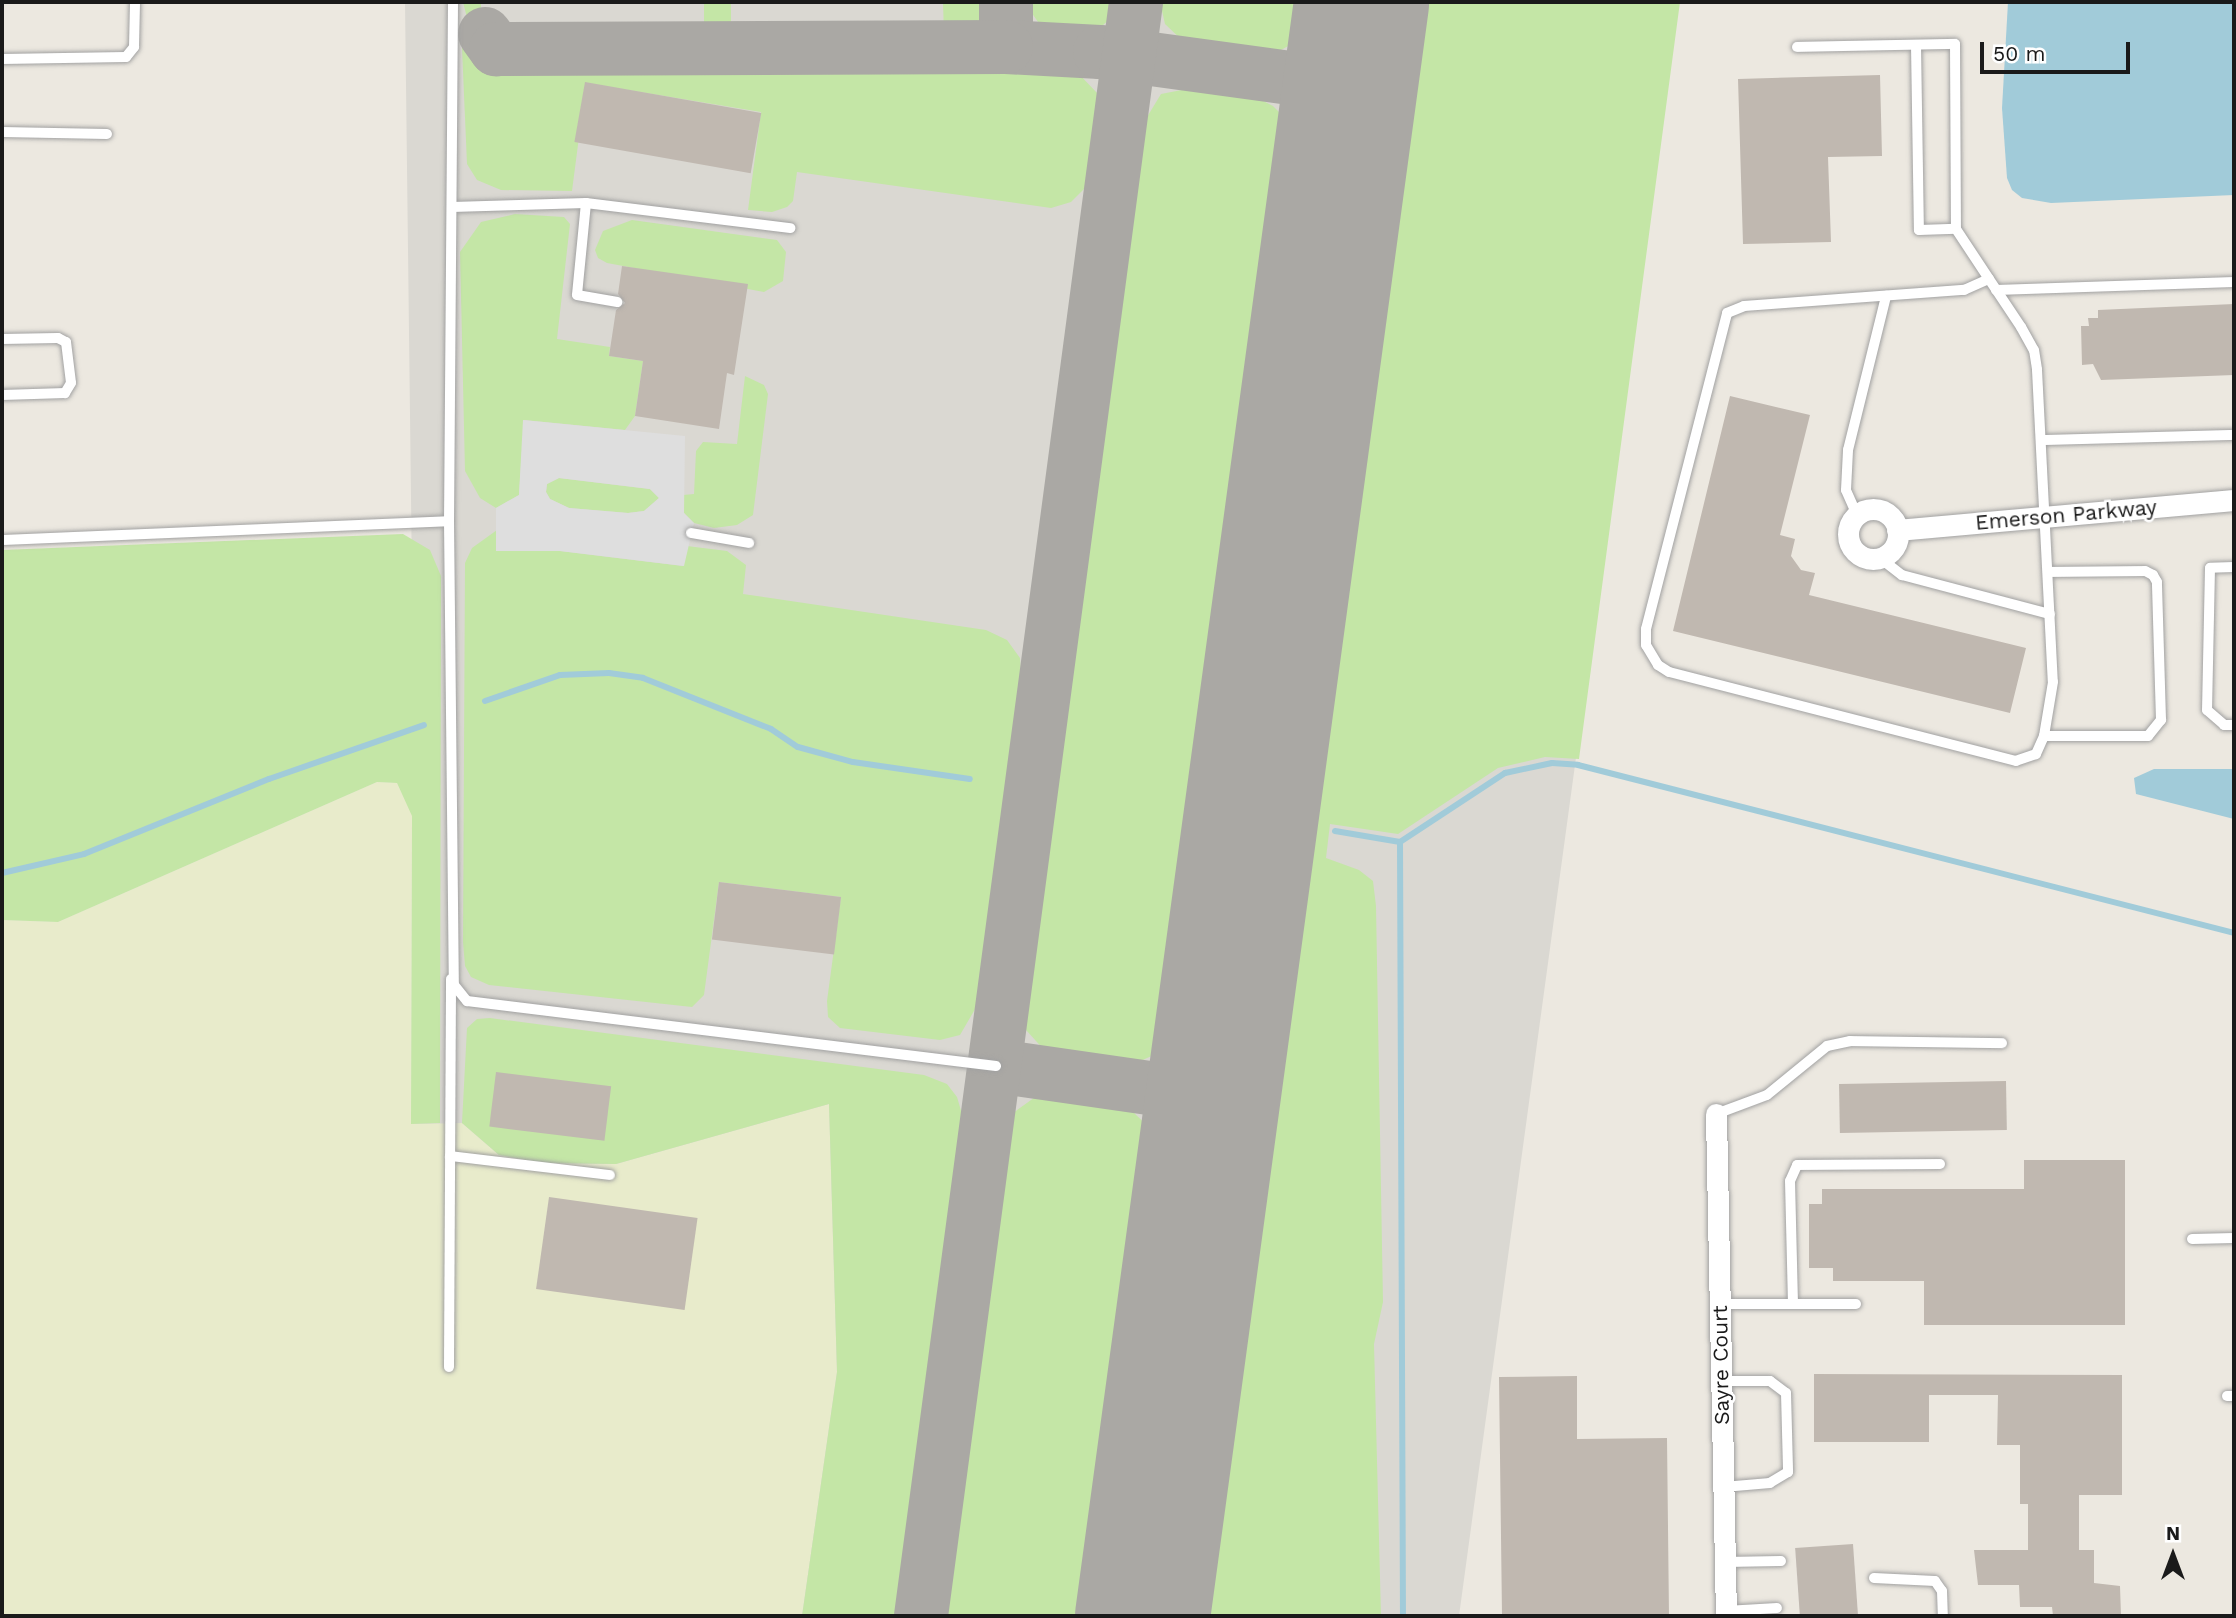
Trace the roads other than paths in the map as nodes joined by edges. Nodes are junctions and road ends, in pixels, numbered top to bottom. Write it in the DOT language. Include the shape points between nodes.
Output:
graph roads {
  1 [pos="135,2"];
  2 [pos="453,2"];
  3 [pos="1916,45"];
  4 [pos="1797,47"];
  5 [pos="2,59"];
  6 [pos="2,132"];
  7 [pos="107,134"];
  8 [pos="586,202"];
  9 [pos="452,207"];
  10 [pos="790,228"];
  11 [pos="1956,229"];
  12 [pos="1989,279"];
  13 [pos="2234,282"];
  14 [pos="1996,290"];
  15 [pos="1886,296"];
  16 [pos="617,302"];
  17 [pos="2,339"];
  18 [pos="2,394"];
  19 [pos="2234,435"];
  20 [pos="2041,440"];
  21 [pos="2234,500"];
  22 [pos="1857,515"];
  23 [pos="2045,517"];
  24 [pos="449,520"];
  25 [pos="1897,530"];
  26 [pos="691,533"];
  27 [pos="2,540"];
  28 [pos="749,543"];
  29 [pos="1880,558"];
  30 [pos="2234,567"];
  31 [pos="2048,572"];
  32 [pos="2050,614"];
  33 [pos="2234,725"];
  34 [pos="2044,736"];
  35 [pos="451,959"];
  36 [pos="2002,1043"];
  37 [pos="996,1066"];
  38 [pos="1716,1114"];
  39 [pos="450,1156"];
  40 [pos="1940,1164"];
  41 [pos="610,1175"];
  42 [pos="2234,1238"];
  43 [pos="2192,1239"];
  44 [pos="1720,1304"];
  45 [pos="1793,1304"];
  46 [pos="1856,1304"];
  47 [pos="449,1367"];
  48 [pos="1721,1381"];
  49 [pos="1723,1487"];
  50 [pos="1781,1561"];
  51 [pos="1725,1562"];
  52 [pos="1874,1578"];
  53 [pos="1777,1608"];
  54 [pos="1726,1614"];
  55 [pos="1943,1616"];
  1 -- 5 [label="lane" via="134,47 126,57"];
  2 -- 9 [label="lane"];
  3 -- 4 [label="lane"];
  3 -- 11 [label="lane" via="1919,230"];
  3 -- 11 [label="lane" via="1955,44"];
  6 -- 7 [label="lane"];
  8 -- 9 [label="lane"];
  8 -- 10 [label="lane"];
  8 -- 16 [label="lane" via="577,295"];
  9 -- 24 [label="lane"];
  11 -- 12 [label="lane"];
  12 -- 14 [label="lane"];
  12 -- 15 [label="lane" via="1964,290"];
  13 -- 14 [label="lane"];
  14 -- 20 [label="lane" via="2034,350"];
  15 -- 22 [label="lane" via="1848,450 1846,490"];
  15 -- 34 [label="lane" via="1744,306 1727,313 1649,616 1646,645 1650,656 1668,672 2015,761 2036,754"];
  17 -- 18 [label="lane" via="58,338 66,342 71,383 65,393"];
  19 -- 20 [label="lane"];
  20 -- 23 [label="lane"];
  21 -- 23 [label="street, Emerson Parkway"];
  22 -- 25 [label="street" via="1871,509 1883,512 1895,520"];
  22 -- 29 [label="street" via="1850,526 1852,545 1864,559"];
  23 -- 25 [label="street, Emerson Parkway"];
  23 -- 31 [label="lane"];
  24 -- 27 [label="lane"];
  24 -- 35 [label="lane"];
  25 -- 29 [label="street" via="1895,549"];
  26 -- 28 [label="lane"];
  29 -- 32 [label="lane" via="1902,575"];
  30 -- 33 [label="lane" via="2210,568 2207,710 2224,725"];
  31 -- 32 [label="lane"];
  31 -- 34 [label="lane" via="2145,571 2153,575 2157,582 2161,720 2148,736"];
  32 -- 34 [label="lane" via="2053,682"];
  35 -- 37 [label="lane" via="454,985 467,1001"];
  35 -- 39 [label="lane"];
  36 -- 38 [label="lane" via="1850,1041 1827,1046 1767,1095"];
  38 -- 44 [label="street, Sayre Court"];
  39 -- 41 [label="lane"];
  39 -- 47 [label="lane"];
  40 -- 45 [label="lane" via="1797,1165 1790,1181"];
  42 -- 43 [label="lane"];
  44 -- 45 [label="lane"];
  44 -- 48 [label="street, Sayre Court"];
  45 -- 46 [label="lane"];
  48 -- 49 [label="street, Sayre Court"];
  48 -- 49 [label="lane" via="1770,1381 1786,1393 1788,1459 1788,1472 1770,1483"];
  49 -- 51 [label="street, Sayre Court"];
  50 -- 51 [label="lane"];
  51 -- 54 [label="street, Sayre Court"];
  52 -- 55 [label="lane" via="1935,1581 1942,1591"];
  53 -- 54 [label="lane"];
}
